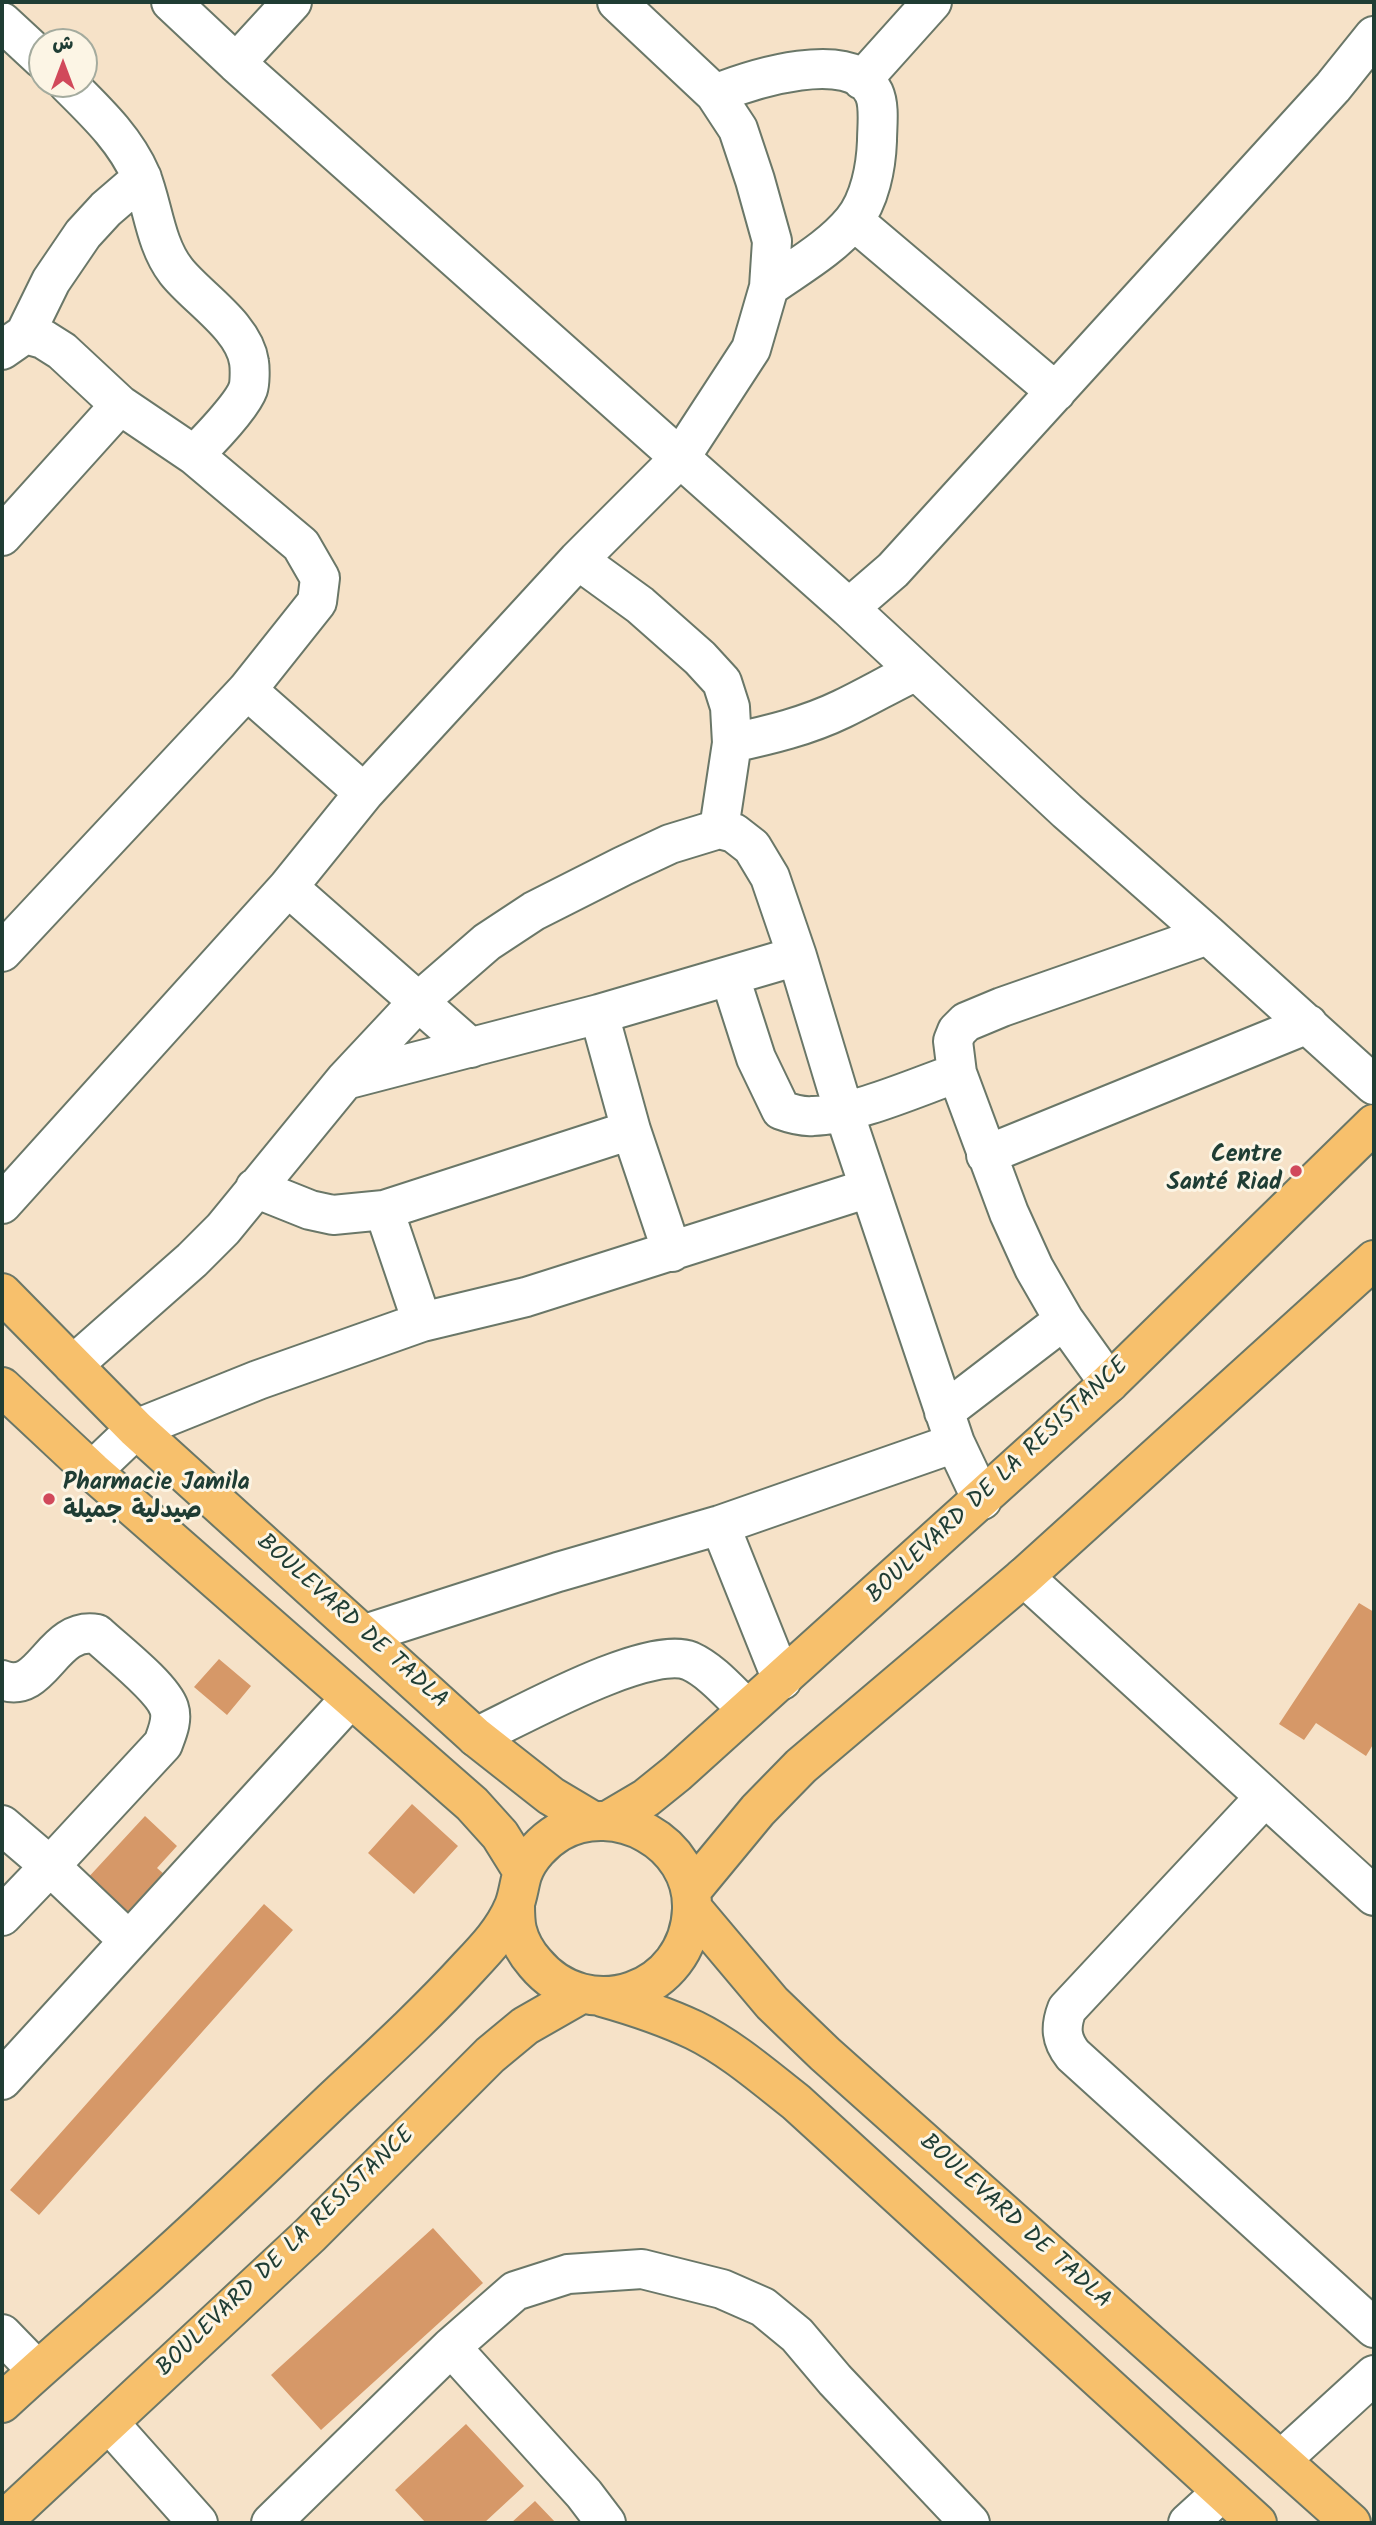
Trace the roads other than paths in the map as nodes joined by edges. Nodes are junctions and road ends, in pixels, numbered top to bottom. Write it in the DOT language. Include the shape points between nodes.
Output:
graph roads {
  1 [pos="171,2"];
  2 [pos="292,2"];
  3 [pos="617,2"];
  4 [pos="932,2"];
  5 [pos="2,22"];
  6 [pos="1374,36"];
  7 [pos="28,46"];
  8 [pos="236,64"];
  9 [pos="862,80"];
  10 [pos="715,94"];
  11 [pos="82,98"];
  12 [pos="142,178"];
  13 [pos="854,221"];
  14 [pos="769,287"];
  15 [pos="14,342"];
  16 [pos="1056,391"];
  17 [pos="120,405"];
  18 [pos="194,456"];
  19 [pos="680,458"];
  20 [pos="2,536"];
  21 [pos="578,560"];
  22 [pos="849,608"];
  23 [pos="916,671"];
  24 [pos="247,690"];
  25 [pos="732,743"];
  26 [pos="364,793"];
  27 [pos="719,829"];
  28 [pos="288,887"];
  29 [pos="1208,935"];
  30 [pos="2,952"];
  31 [pos="797,956"];
  32 [pos="730,977"];
  33 [pos="419,1001"];
  34 [pos="599,1014"];
  35 [pos="1308,1024"];
  36 [pos="471,1048"];
  37 [pos="957,1073"];
  38 [pos="345,1080"];
  39 [pos="1374,1085"];
  40 [pos="844,1112"];
  41 [pos="1374,1124"];
  42 [pos="631,1130"];
  43 [pos="986,1155"];
  44 [pos="255,1188"];
  45 [pos="869,1188"];
  46 [pos="2,1204"];
  47 [pos="384,1210"];
  48 [pos="672,1252"];
  49 [pos="1374,1260"];
  50 [pos="2,1293"];
  51 [pos="1064,1320"];
  52 [pos="422,1322"];
  53 [pos="73,1365"];
  54 [pos="1109,1383"];
  55 [pos="8,1404"];
  56 [pos="949,1427"];
  57 [pos="136,1429"];
  58 [pos="92,1471"];
  59 [pos="982,1500"];
  60 [pos="720,1525"];
  61 [pos="1024,1577"];
  62 [pos="365,1634"];
  63 [pos="2,1680"];
  64 [pos="782,1681"];
  65 [pos="350,1699"];
  66 [pos="747,1709"];
  67 [pos="476,1737"];
  68 [pos="1265,1797"];
  69 [pos="600,1821"];
  70 [pos="2,1825"];
  71 [pos="50,1866"];
  72 [pos="519,1888"];
  73 [pos="1374,1896"];
  74 [pos="691,1900"];
  75 [pos="2,1916"];
  76 [pos="128,1940"];
  77 [pos="592,1996"];
  78 [pos="2,2080"];
  79 [pos="1374,2328"];
  80 [pos="2,2334"];
  81 [pos="451,2347"];
  82 [pos="37,2370"];
  83 [pos="1374,2375"];
  84 [pos="2,2403"];
  85 [pos="109,2423"];
  86 [pos="1280,2460"];
  87 [pos="1222,2492"];
  88 [pos="2,2522"];
  89 [pos="198,2523"];
  90 [pos="271,2523"];
  91 [pos="606,2523"];
  92 [pos="970,2523"];
  93 [pos="1188,2523"];
  94 [pos="1256,2523"];
  95 [pos="1351,2523"];
  1 -- 8 [label="street"];
  2 -- 8 [label="street"];
  3 -- 10 [label="street"];
  4 -- 9 [label="street"];
  5 -- 7 [label="street"];
  6 -- 16 [label="street" via="1334,87"];
  8 -- 19 [label="street"];
  9 -- 10 [label="street" via="838,70 807,70 746,82"];
  9 -- 13 [label="street" via="874,93 876,158 869,191"];
  10 -- 14 [label="street" via="738,130 755,180 772,241"];
  11 -- 12 [label="street" via="130,153"];
  12 -- 15 [label="street" via="83,234"];
  12 -- 18 [label="street" via="159,238 175,270 234,330 249,360 248,388"];
  13 -- 14 [label="street"];
  13 -- 16 [label="street"];
  14 -- 19 [label="street" via="751,349"];
  15 -- 17 [label="street" via="43,339"];
  16 -- 22 [label="street" via="893,570"];
  17 -- 18 [label="street"];
  17 -- 20 [label="street"];
  18 -- 24 [label="street" via="301,545 320,578 317,603"];
  19 -- 21 [label="street"];
  19 -- 22 [label="street"];
  21 -- 25 [label="street" via="640,605 722,682 730,707"];
  21 -- 26 [label="street"];
  22 -- 23 [label="street"];
  23 -- 25 [label="street" via="811,722"];
  23 -- 29 [label="street"];
  24 -- 26 [label="street"];
  24 -- 30 [label="street"];
  25 -- 27 [label="street"];
  26 -- 28 [label="street"];
  27 -- 31 [label="street" via="734,832 752,847 770,877"];
  27 -- 33 [label="street" via="670,844 534,911 487,942"];
  28 -- 33 [label="street"];
  28 -- 46 [label="street"];
  29 -- 35 [label="street"];
  29 -- 37 [label="street" via="966,1022 953,1041"];
  31 -- 32 [label="street"];
  31 -- 40 [label="street"];
  32 -- 34 [label="street"];
  32 -- 40 [label="street" via="756,1058 781,1110 813,1116"];
  33 -- 36 [label="street"];
  33 -- 38 [label="street"];
  34 -- 36 [label="street"];
  34 -- 42 [label="street"];
  35 -- 39 [label="street"];
  35 -- 43 [label="street"];
  36 -- 38 [label="street"];
  37 -- 40 [label="street"];
  37 -- 43 [label="street"];
  38 -- 44 [label="street"];
  40 -- 45 [label="street"];
  41 -- 54 [label="main road, BOULEVARD DE LA RESISTANCE"];
  42 -- 47 [label="street"];
  42 -- 48 [label="street"];
  43 -- 51 [label="street" via="1029,1257"];
  44 -- 47 [label="street" via="333,1215"];
  44 -- 53 [label="street" via="192,1260"];
  45 -- 48 [label="street"];
  45 -- 56 [label="street"];
  47 -- 52 [label="street"];
  48 -- 52 [label="street" via="526,1297"];
  49 -- 61 [label="main road, BOULEVARD DE LA RESISTANCE"];
  50 -- 53 [label="main road, BOULEVARD DE TADLA"];
  51 -- 54 [label="street"];
  51 -- 56 [label="street"];
  52 -- 57 [label="street"];
  53 -- 57 [label="main road, BOULEVARD DE TADLA"];
  54 -- 59 [label="main road, BOULEVARD DE LA RESISTANCE"];
  55 -- 58 [label="main road"];
  56 -- 59 [label="street"];
  56 -- 60 [label="street"];
  57 -- 58 [label="street"];
  57 -- 62 [label="main road, BOULEVARD DE TADLA"];
  58 -- 65 [label="main road"];
  59 -- 64 [label="main road, BOULEVARD DE LA RESISTANCE"];
  60 -- 62 [label="street"];
  60 -- 64 [label="street"];
  61 -- 68 [label="street"];
  61 -- 74 [label="main road, BOULEVARD DE LA RESISTANCE" via="802,1766 758,1811"];
  62 -- 67 [label="main road, BOULEVARD DE TADLA"];
  63 -- 71 [label="street" via="27,1681 72,1636 97,1634 161,1695 169,1709 163,1744"];
  64 -- 66 [label="main road, BOULEVARD DE LA RESISTANCE"];
  65 -- 72 [label="main road" via="500,1835"];
  65 -- 76 [label="street"];
  66 -- 67 [label="street" via="696,1664 655,1659 603,1677"];
  66 -- 69 [label="main road, BOULEVARD DE LA RESISTANCE" via="646,1798"];
  67 -- 69 [label="main road, BOULEVARD DE TADLA" via="551,1796"];
  68 -- 73 [label="street"];
  68 -- 79 [label="street" via="1067,2009 1063,2038 1073,2055"];
  69 -- 72 [label="main road, BOULEVARD DE LA RESISTANCE" via="559,1832 532,1856"];
  69 -- 74 [label="main road" via="627,1824 661,1842 684,1873"];
  70 -- 71 [label="street"];
  71 -- 75 [label="street"];
  71 -- 76 [label="street"];
  72 -- 77 [label="main road" via="517,1931 528,1955 545,1975 567,1989"];
  72 -- 82 [label="main road, BOULEVARD DE LA RESISTANCE" via="499,1933 439,2000 147,2275"];
  74 -- 77 [label="main road, BOULEVARD DE LA RESISTANCE" via="689,1931 666,1971 626,1994"];
  74 -- 86 [label="main road, BOULEVARD DE TADLA" via="772,2003 825,2054"];
  76 -- 78 [label="street"];
  77 -- 85 [label="main road, BOULEVARD DE LA RESISTANCE" via="525,2026 490,2055 310,2235"];
  77 -- 87 [label="main road" via="641,2008 696,2031 796,2102"];
  80 -- 82 [label="street"];
  81 -- 90 [label="street"];
  81 -- 91 [label="street"];
  81 -- 92 [label="street" via="515,2291 568,2274 642,2269 722,2289 763,2307 797,2334"];
  82 -- 84 [label="main road, BOULEVARD DE LA RESISTANCE"];
  83 -- 86 [label="street"];
  85 -- 88 [label="main road, BOULEVARD DE LA RESISTANCE"];
  85 -- 89 [label="street"];
  86 -- 95 [label="main road, BOULEVARD DE TADLA"];
  87 -- 93 [label="street"];
  87 -- 94 [label="main road"];
}
